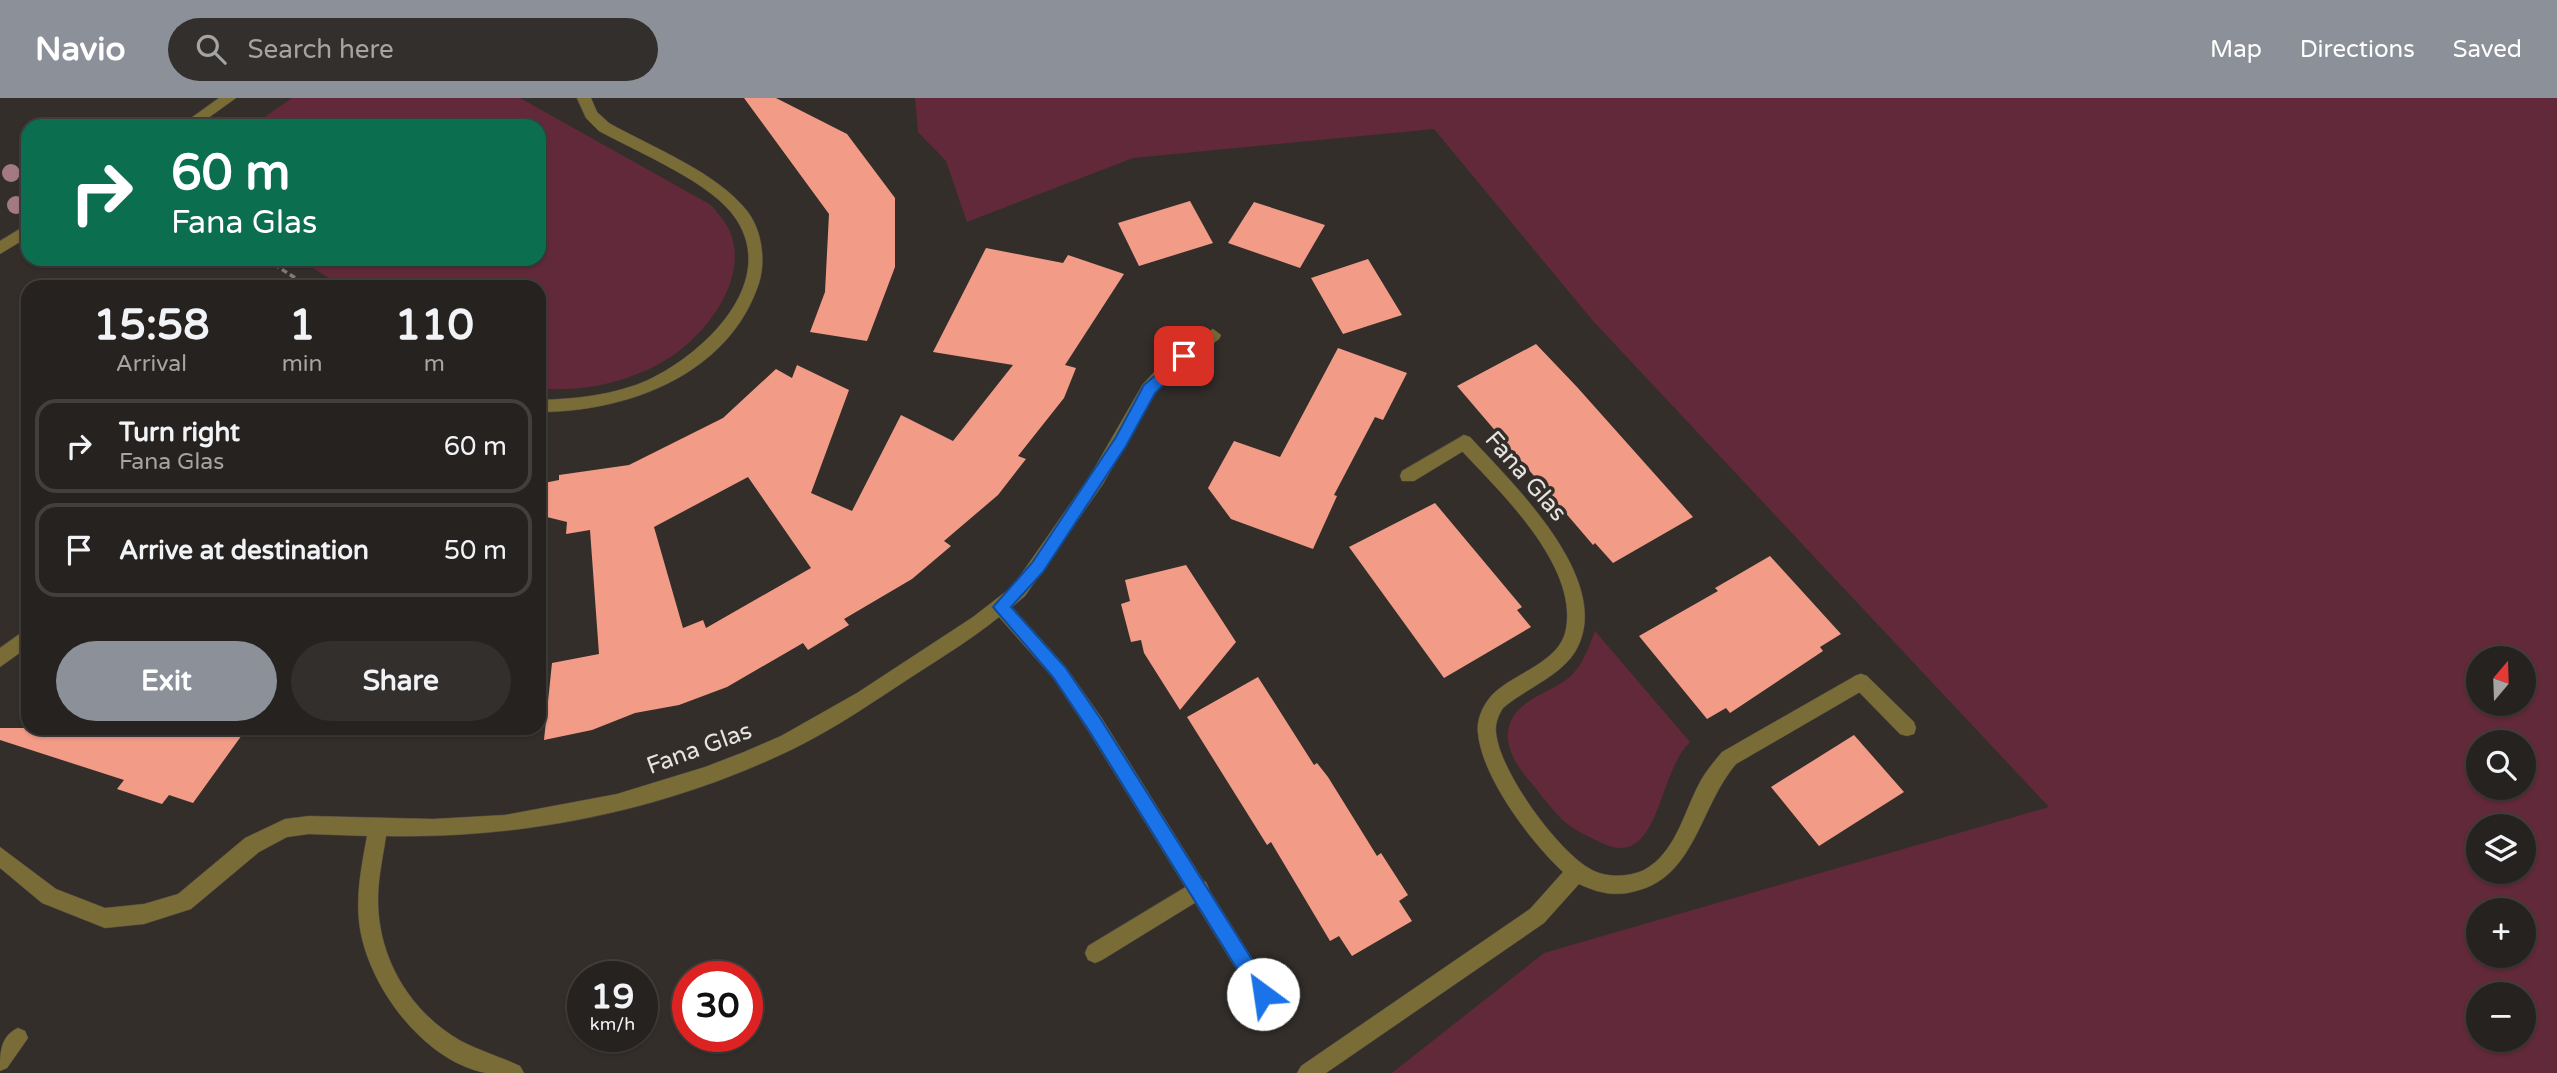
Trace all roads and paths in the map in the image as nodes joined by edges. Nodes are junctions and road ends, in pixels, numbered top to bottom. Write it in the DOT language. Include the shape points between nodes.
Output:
graph roads {
  1 [pos="229,98"];
  2 [pos="584,98"];
  3 [pos="198,119"];
  4 [pos="21,234"];
  5 [pos="0,248"];
  6 [pos="277,266"];
  7 [pos="298,280"];
  8 [pos="1213,335"];
  9 [pos="546,406"];
  10 [pos="1408,476"];
  11 [pos="1001,607"];
  12 [pos="21,642"];
  13 [pos="0,659"];
  14 [pos="1908,729"];
  15 [pos="378,826"];
  16 [pos="0,856"];
  17 [pos="1577,872"];
  18 [pos="1199,888"];
  19 [pos="1095,953"];
  20 [pos="1263,994"];
  21 [pos="18,1038"];
  22 [pos="0,1061"];
  23 [pos="513,1073"];
  24 [pos="1308,1073"];
  1 -- 3 [label="street"];
  2 -- 9 [label="street" via="591,115 604,127 719,190 735,204 752,232 754,279 743,306 723,334 685,367 613,397"];
  4 -- 5 [label="street"];
  6 -- 7 [label="path"];
  8 -- 11 [label="street, Fana Glas" via="1167,369 1149,389 1121,442 1037,568"];
  10 -- 17 [label="street, Fana Glas" via="1464,442 1546,537 1575,607 1573,628 1560,658 1499,702 1487,726 1497,767 1554,849"];
  11 -- 15 [label="street, Fana Glas" via="826,721 706,776 582,812 517,822 433,828"];
  11 -- 18 [label="street" via="1059,672"];
  12 -- 13 [label="street"];
  14 -- 17 [label="street, Fana Glas" via="1861,682 1718,768 1701,796 1687,836 1663,869 1643,881 1618,885 1592,881"];
  15 -- 16 [label="street, Fana Glas" via="285,828 252,845 184,902 144,915 105,918 49,896"];
  15 -- 23 [label="street" via="368,901 383,973 431,1032 456,1049"];
  17 -- 24 [label="street" via="1537,916"];
  18 -- 19 [label="street"];
  18 -- 20 [label="street"];
  21 -- 22 [label="street"];
}
